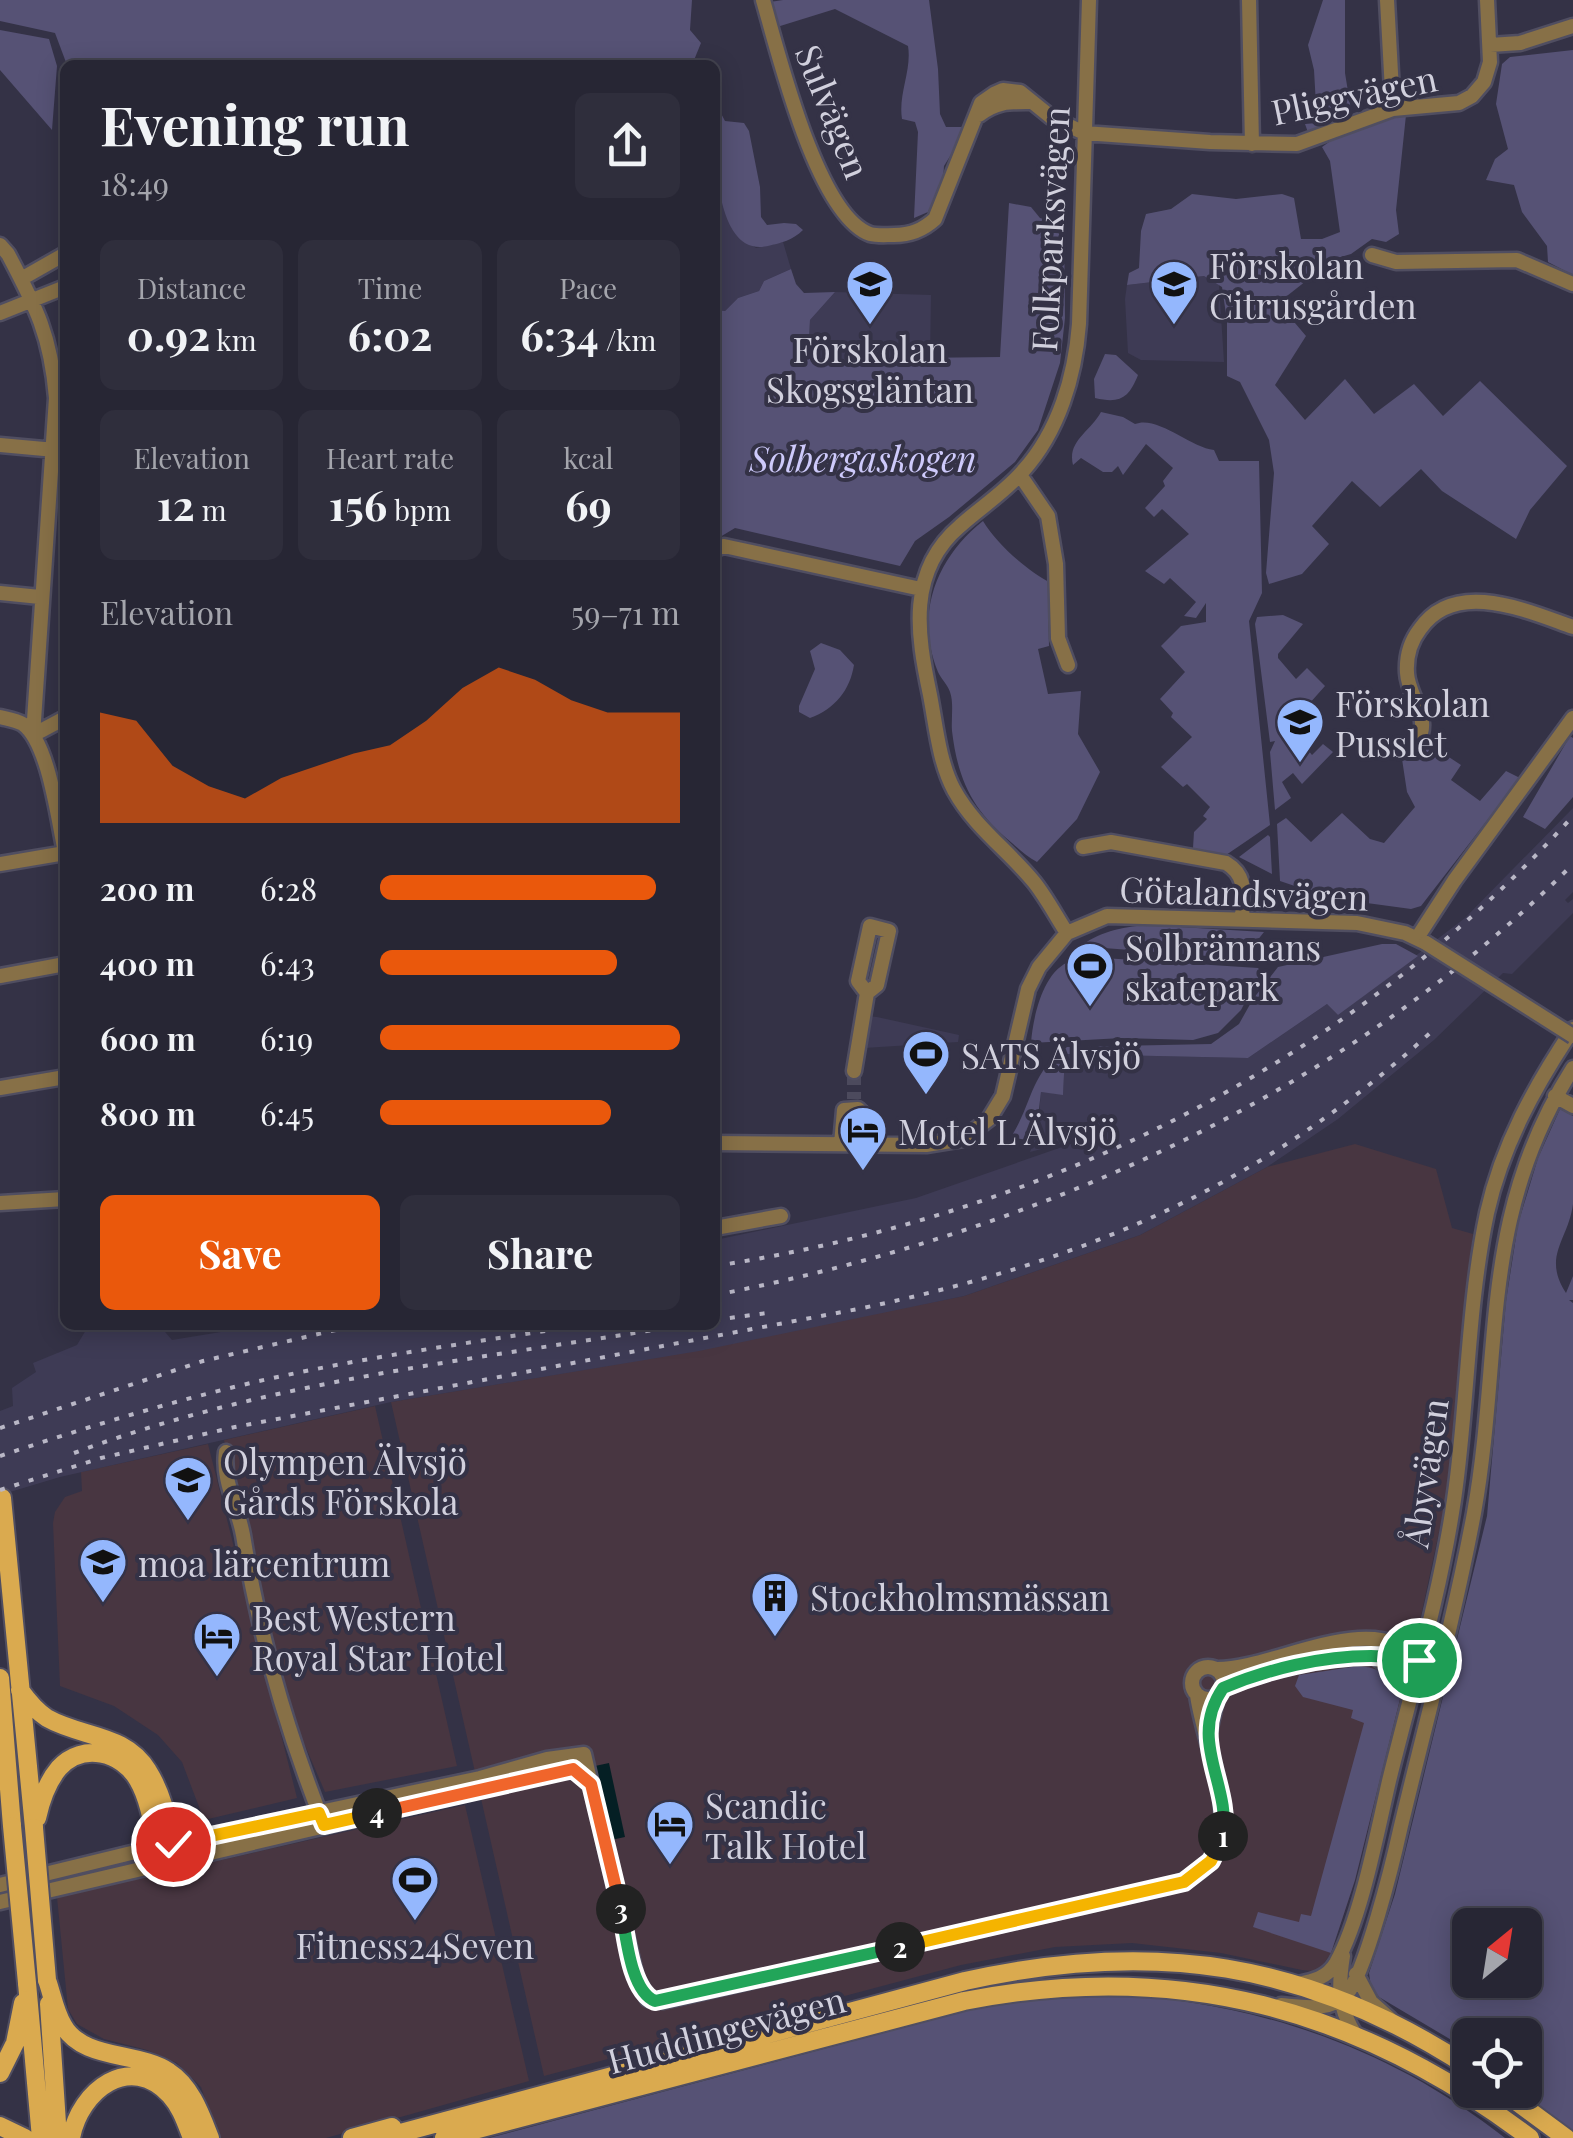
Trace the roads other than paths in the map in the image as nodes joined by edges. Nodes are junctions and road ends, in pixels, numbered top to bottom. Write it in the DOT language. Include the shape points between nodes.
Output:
graph roads {
  1 [pos="763,0"];
  2 [pos="1088,0"];
  3 [pos="1249,0"];
  4 [pos="1387,0"];
  5 [pos="1487,0"];
  6 [pos="1573,26"];
  7 [pos="1490,45"];
  8 [pos="1393,109"];
  9 [pos="1084,133"];
  10 [pos="1252,144"];
  11 [pos="0,246"];
  12 [pos="1372,255"];
  13 [pos="60,257"];
  14 [pos="21,278"];
  15 [pos="1573,284"];
  16 [pos="60,289"];
  17 [pos="33,302"];
  18 [pos="0,313"];
  19 [pos="0,445"];
  20 [pos="55,450"];
  21 [pos="1020,475"];
  22 [pos="720,547"];
  23 [pos="922,588"];
  24 [pos="0,593"];
  25 [pos="40,597"];
  26 [pos="1573,627"];
  27 [pos="1068,665"];
  28 [pos="0,717"];
  29 [pos="1573,718"];
  30 [pos="60,721"];
  31 [pos="1421,733"];
  32 [pos="33,735"];
  33 [pos="60,831"];
  34 [pos="1083,847"];
  35 [pos="60,854"];
  36 [pos="0,864"];
  37 [pos="1242,918"];
  38 [pos="1067,933"];
  39 [pos="1421,940"];
  40 [pos="60,965"];
  41 [pos="0,976"];
  42 [pos="866,993"];
  43 [pos="1573,1032"];
  44 [pos="1552,1061"];
  45 [pos="1573,1068"];
  46 [pos="854,1070"];
  47 [pos="60,1078"];
  48 [pos="0,1088"];
  49 [pos="1556,1096"];
  50 [pos="1573,1106"];
  51 [pos="720,1143"];
  52 [pos="841,1144"];
  53 [pos="865,1144"];
  54 [pos="60,1200"];
  55 [pos="48,1201"];
  56 [pos="0,1203"];
  57 [pos="0,1213"];
  58 [pos="781,1216"];
  59 [pos="720,1227"];
  60 [pos="226,1452"];
  61 [pos="2,1498"];
  62 [pos="1372,1656"];
  63 [pos="1419,1660"];
  64 [pos="1440,1665"];
  65 [pos="1216,1669"];
  66 [pos="0,1678"];
  67 [pos="18,1688"];
  68 [pos="1220,1692"];
  69 [pos="1411,1694"];
  70 [pos="1198,1695"];
  71 [pos="1207,1742"];
  72 [pos="591,1784"];
  73 [pos="0,1808"];
  74 [pos="322,1819"];
  75 [pos="12,1826"];
  76 [pos="34,1828"];
  77 [pos="167,1854"];
  78 [pos="0,1885"];
  79 [pos="0,1902"];
  80 [pos="1347,1935"];
  81 [pos="1356,1974"];
  82 [pos="47,1980"];
  83 [pos="27,1983"];
  84 [pos="1297,1984"];
  85 [pos="1340,2000"];
  86 [pos="1260,2004"];
  87 [pos="1394,2023"];
  88 [pos="1356,2036"];
  89 [pos="1452,2057"];
  90 [pos="0,2073"];
  91 [pos="1525,2108"];
  92 [pos="192,2115"];
  93 [pos="0,2126"];
  94 [pos="438,2131"];
  95 [pos="26,2138"];
  96 [pos="41,2138"];
  97 [pos="58,2138"];
  98 [pos="71,2138"];
  99 [pos="192,2138"];
  100 [pos="210,2138"];
  101 [pos="352,2138"];
  102 [pos="382,2138"];
  103 [pos="1530,2138"];
  104 [pos="1566,2138"];
  1 -- 9 [label="street, Sulvägen" via="813,158 847,215 869,234 904,235 935,219 974,119 990,106 1032,102"];
  2 -- 9 [label="street, Folkparksvägen"];
  3 -- 10 [label="street"];
  4 -- 8 [label="street"];
  5 -- 7 [label="street, Pliggvägen"];
  6 -- 7 [label="street"];
  7 -- 8 [label="street, Pliggvägen" via="1484,82 1467,100"];
  8 -- 10 [label="street, Pliggvägen" via="1297,144"];
  9 -- 10 [label="street, Pliggvägen"];
  9 -- 21 [label="street, Folkparksvägen" via="1078,339 1051,432"];
  11 -- 14 [label="street"];
  12 -- 15 [label="street" via="1396,262 1517,260"];
  13 -- 14 [label="street"];
  14 -- 17 [label="street"];
  16 -- 17 [label="street"];
  17 -- 18 [label="street"];
  17 -- 20 [label="street" via="52,355"];
  19 -- 20 [label="street"];
  20 -- 25 [label="street"];
  21 -- 23 [label="street, Folkparksvägen" via="944,542"];
  21 -- 27 [label="street" via="1048,516 1058,638"];
  22 -- 23 [label="street"];
  23 -- 38 [label="street, Folkparksvägen" via="919,640 952,787 977,826 1034,882"];
  24 -- 25 [label="street"];
  25 -- 32 [label="street"];
  26 -- 31 [label="street" via="1477,600 1434,614 1416,634 1406,668"];
  28 -- 32 [label="street"];
  29 -- 39 [label="street" via="1454,880"];
  30 -- 32 [label="street"];
  32 -- 33 [label="street"];
  34 -- 37 [label="street" via="1111,842 1235,868 1244,884"];
  35 -- 36 [label="street"];
  37 -- 38 [label="street, Götalandsvägen" via="1108,916"];
  37 -- 39 [label="street, Götalandsvägen" via="1382,926"];
  38 -- 53 [label="street" via="1028,989 1011,1070 989,1119 950,1142"];
  39 -- 43 [label="street, Götalandsvägen, bridge"];
  40 -- 41 [label="street"];
  42 -- 46 [label="street"];
  43 -- 44 [label="street, Åbyvägen"];
  44 -- 49 [label="street" via="1549,1085"];
  44 -- 63 [label="street, Åbyvägen" via="1513,1134 1487,1214 1454,1504"];
  45 -- 49 [label="street, Åbyvägen"];
  47 -- 48 [label="street"];
  49 -- 50 [label="street"];
  49 -- 64 [label="street, Åbyvägen" via="1522,1169 1505,1233 1474,1511"];
  51 -- 52 [label="street"];
  52 -- 53 [label="street"];
  52 -- 53 [label="street" via="844,1110 854,1103 866,1117"];
  54 -- 55 [label="street"];
  55 -- 56 [label="street"];
  55 -- 57 [label="street"];
  58 -- 59 [label="street"];
  60 -- 74 [label="street" via="275,1690"];
  61 -- 67 [label="main road"];
  62 -- 63 [label="street"];
  62 -- 68 [label="street" via="1280,1670"];
  62 -- 69 [label="street" via="1402,1678"];
  63 -- 64 [label="street"];
  63 -- 65 [label="street" via="1394,1643 1362,1641"];
  63 -- 69 [label="street, Åbyvägen"];
  64 -- 81 [label="street, Åbyvägen" via="1394,1854"];
  65 -- 68 [label="street" via="1223,1677"];
  65 -- 70 [label="street" via="1196,1672 1192,1686"];
  66 -- 75 [label="main road"];
  67 -- 76 [label="main road"];
  67 -- 77 [label="main road" via="53,1721 108,1738 148,1769"];
  68 -- 70 [label="street" via="1207,1699"];
  68 -- 71 [label="street"];
  69 -- 80 [label="street, Åbyvägen"];
  70 -- 71 [label="street"];
  71 -- 72 [label="street" via="1222,1838 1211,1861 1184,1882 663,2001 648,1999 636,1976"];
  72 -- 74 [label="street" via="565,1770"];
  72 -- 74 [label="street" via="584,1754 562,1755"];
  73 -- 75 [label="main road"];
  74 -- 77 [label="street"];
  75 -- 83 [label="main road, bridge"];
  76 -- 77 [label="main road" via="60,1767 81,1754 100,1753 124,1763 139,1782"];
  76 -- 82 [label="main road, bridge"];
  77 -- 78 [label="street"];
  77 -- 79 [label="street"];
  80 -- 84 [label="street, Åbyvägen" via="1328,1974"];
  80 -- 85 [label="street, Åbyvägen"];
  81 -- 85 [label="street, Åbyvägen"];
  81 -- 87 [label="street" via="1371,2002"];
  82 -- 92 [label="main road" via="72,2035 90,2048 171,2072 184,2086"];
  82 -- 97 [label="main road"];
  83 -- 90 [label="main road" via="15,2044"];
  83 -- 96 [label="main road"];
  84 -- 85 [label="main road, Huddingevägen"];
  84 -- 94 [label="main road, Huddingevägen" via="1170,1960 1100,1960 1005,1972"];
  85 -- 86 [label="street" via="1319,2007"];
  85 -- 87 [label="main road, Huddingevägen"];
  85 -- 88 [label="street, Åbyvägen"];
  86 -- 88 [label="main road, Huddingevägen"];
  86 -- 94 [label="main road, Huddingevägen" via="1131,1984 1007,1992"];
  87 -- 89 [label="main road, Huddingevägen"];
  88 -- 103 [label="main road, Huddingevägen" via="1464,2092"];
  91 -- 104 [label="main road"];
  92 -- 98 [label="main road" via="144,2080 111,2080 82,2106"];
  92 -- 99 [label="main road"];
  92 -- 100 [label="main road"];
  93 -- 95 [label="main road"];
  94 -- 101 [label="main road" via="408,2122"];
  94 -- 102 [label="main road, Huddingevägen"];
}
